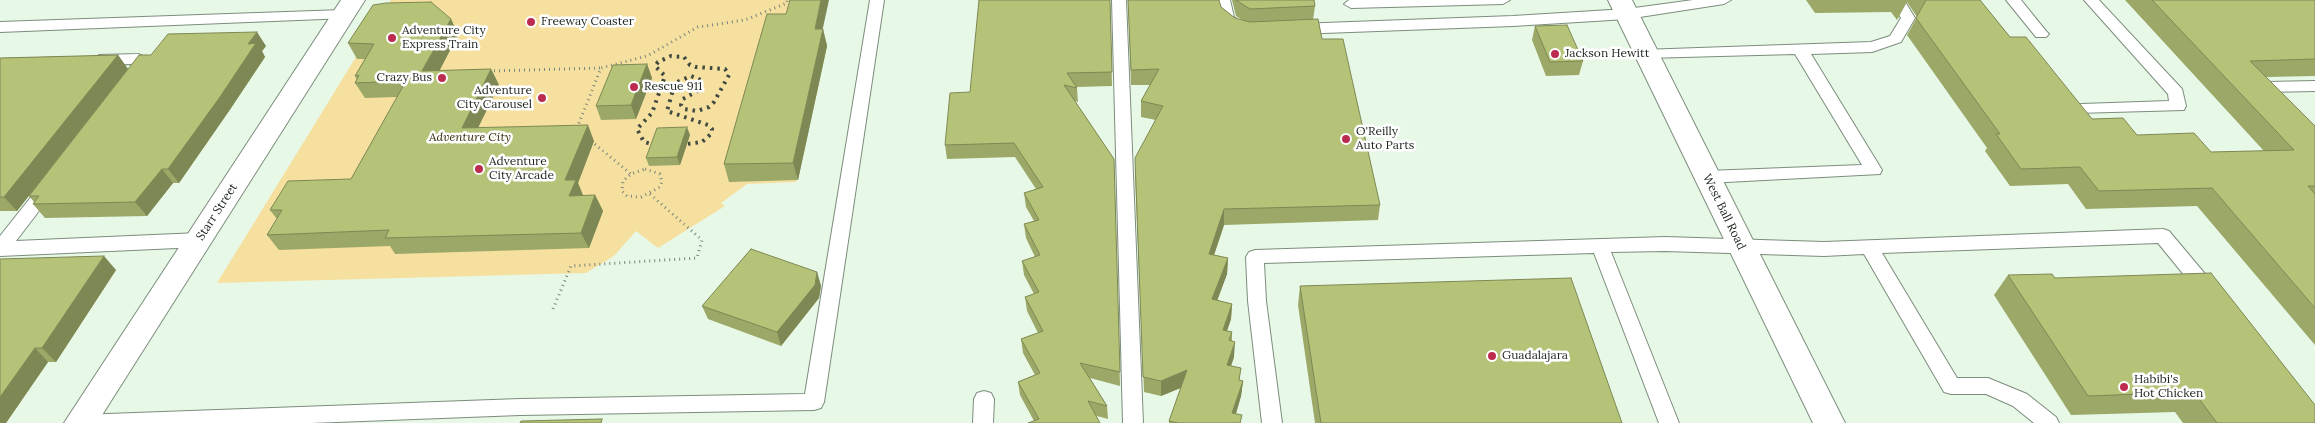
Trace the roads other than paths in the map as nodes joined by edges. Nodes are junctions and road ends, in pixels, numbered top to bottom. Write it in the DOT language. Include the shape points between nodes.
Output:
graph roads {
  1 [pos="877,0"];
  2 [pos="1119,0"];
  3 [pos="1224,0"];
  4 [pos="1503,0"];
  5 [pos="1724,0"];
  6 [pos="1898,0"];
  7 [pos="2013,0"];
  8 [pos="2091,0"];
  9 [pos="1351,4"];
  10 [pos="348,7"];
  11 [pos="1623,7"];
  12 [pos="0,27"];
  13 [pos="1259,30"];
  14 [pos="1278,30"];
  15 [pos="2041,34"];
  16 [pos="1800,49"];
  17 [pos="1646,53"];
  18 [pos="84,60"];
  19 [pos="2315,86"];
  20 [pos="2266,88"];
  21 [pos="122,90"];
  22 [pos="2082,109"];
  23 [pos="61,169"];
  24 [pos="1707,177"];
  25 [pos="199,240"];
  26 [pos="1741,245"];
  27 [pos="1600,246"];
  28 [pos="1869,247"];
  29 [pos="0,248"];
  30 [pos="2218,303"];
  31 [pos="984,399"];
  32 [pos="80,423"];
  33 [pos="983,423"];
  34 [pos="1133,423"];
  35 [pos="1272,423"];
  36 [pos="1669,423"];
  37 [pos="1829,423"];
  38 [pos="2049,423"];
  1 -- 32 [label="lane" via="814,402 520,407"];
  2 -- 34 [label="lane"];
  3 -- 13 [label="lane" via="1227,19 1240,29"];
  4 -- 9 [label="lane"];
  5 -- 11 [label="lane"];
  6 -- 16 [label="lane" via="1908,18 1896,39 1872,47"];
  7 -- 15 [label="lane"];
  8 -- 22 [label="lane" via="2176,93 2178,106"];
  10 -- 12 [label="lane"];
  10 -- 25 [label="main road, Starr Street"];
  11 -- 14 [label="lane" via="1373,27"];
  11 -- 17 [label="main road, West Ball Road"];
  16 -- 17 [label="lane"];
  16 -- 24 [label="lane" via="1874,170"];
  17 -- 24 [label="main road, West Ball Road"];
  18 -- 21 [label="lane" via="138,59 140,67"];
  19 -- 20 [label="lane"];
  23 -- 29 [label="lane"];
  24 -- 26 [label="main road, West Ball Road"];
  25 -- 29 [label="lane"];
  25 -- 32 [label="main road, Starr Street"];
  26 -- 27 [label="lane"];
  26 -- 28 [label="lane" via="1824,249"];
  26 -- 37 [label="main road, West Ball Road"];
  27 -- 35 [label="lane" via="1255,257"];
  27 -- 36 [label="lane"];
  28 -- 30 [label="lane" via="2163,236"];
  28 -- 38 [label="lane" via="1951,386 1988,386 2020,400"];
  31 -- 33 [label="lane"];
}
